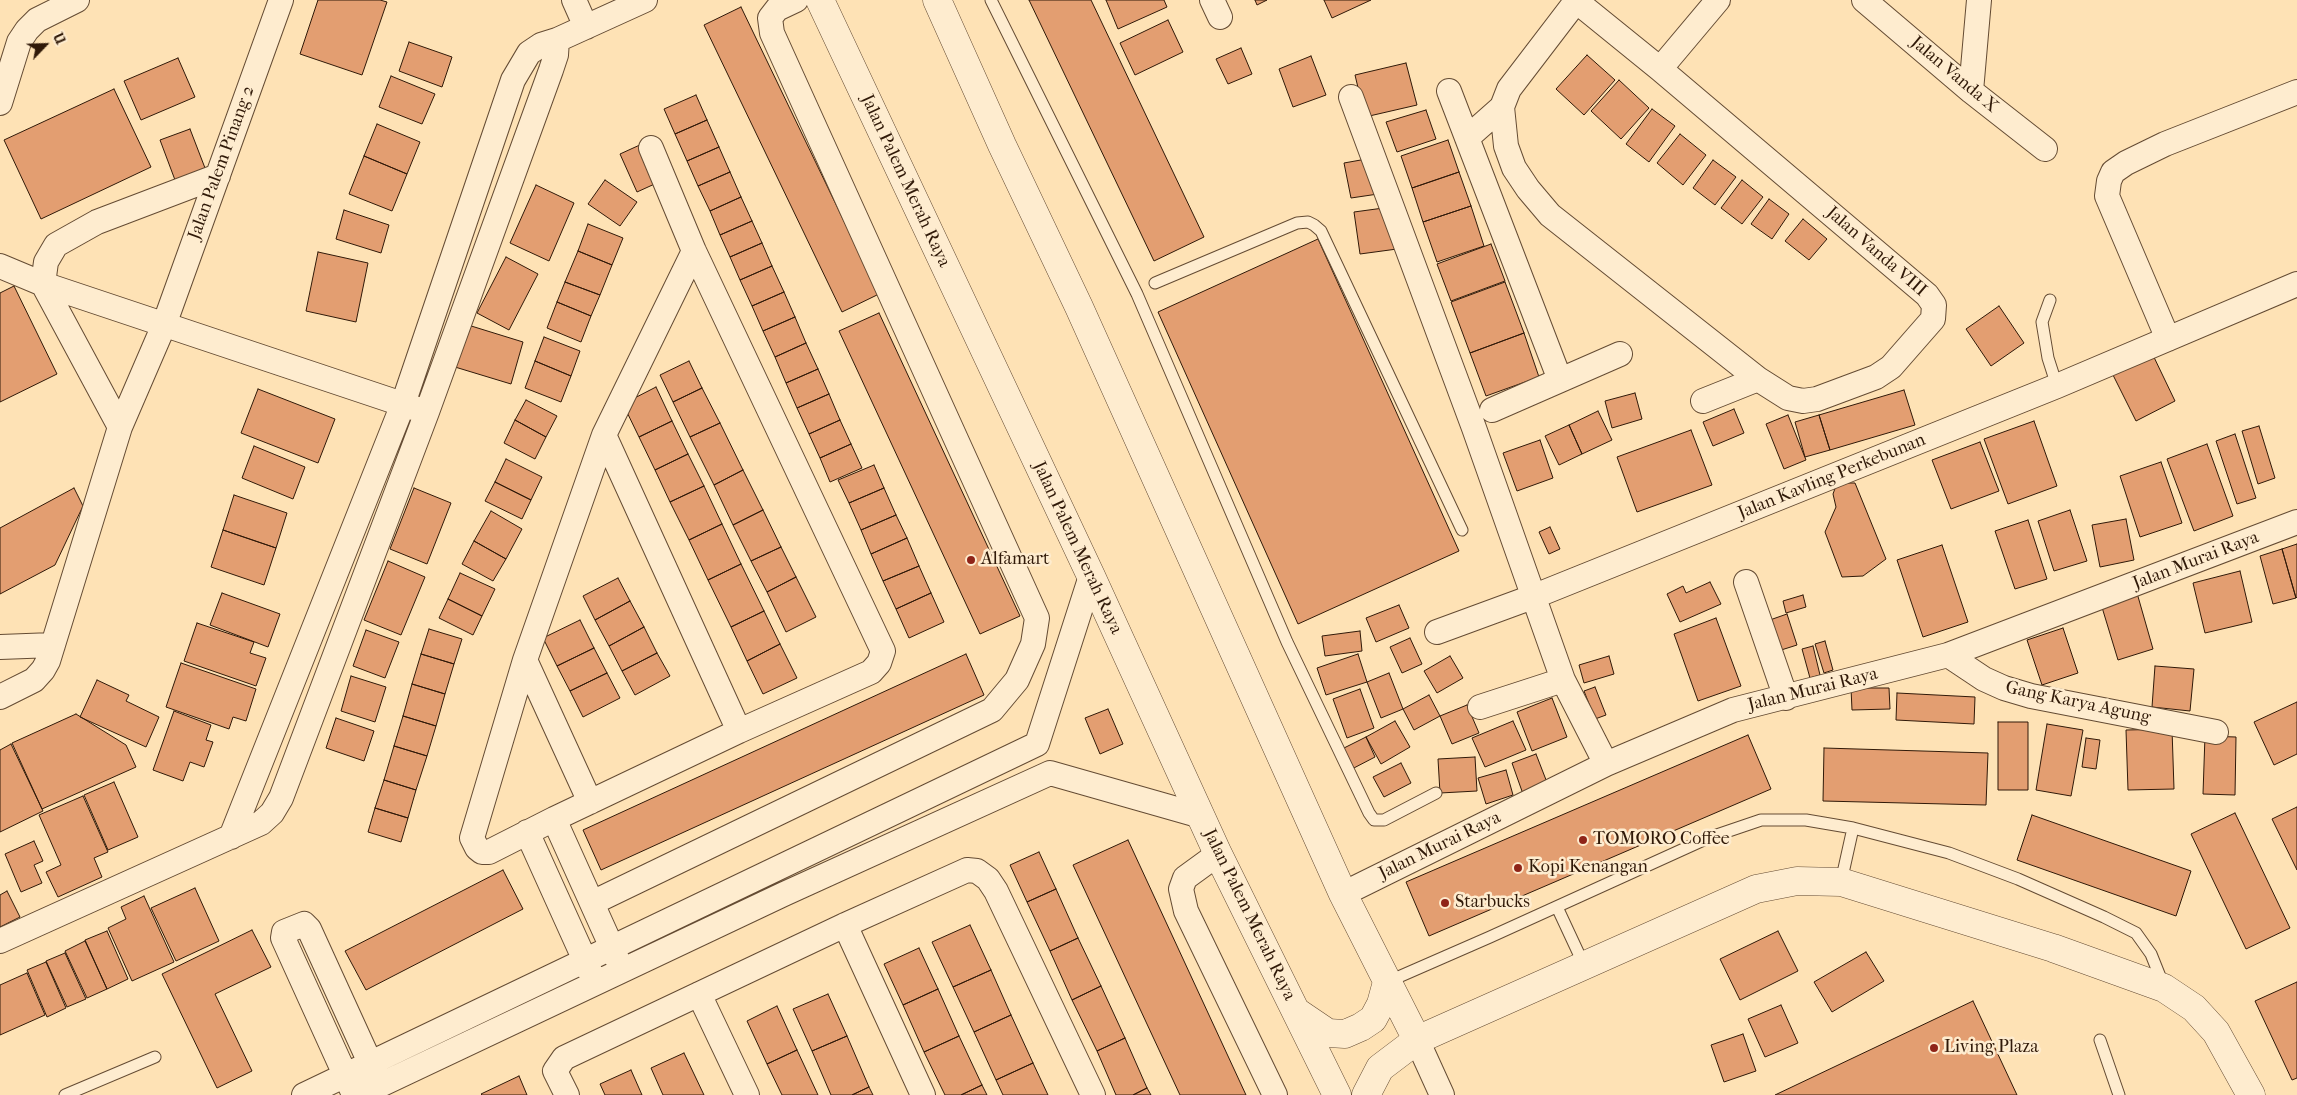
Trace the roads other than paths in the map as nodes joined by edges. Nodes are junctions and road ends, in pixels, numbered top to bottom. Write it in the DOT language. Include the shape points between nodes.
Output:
graph roads {
  1 [pos="77,0"];
  2 [pos="281,0"];
  3 [pos="574,0"];
  4 [pos="645,0"];
  5 [pos="796,0"];
  6 [pos="820,0"];
  7 [pos="937,0"];
  8 [pos="991,0"];
  9 [pos="1718,0"];
  10 [pos="1864,0"];
  11 [pos="1979,0"];
  12 [pos="1577,1"];
  13 [pos="586,27"];
  14 [pos="557,40"];
  15 [pos="1660,69"];
  16 [pos="1449,90"];
  17 [pos="1971,91"];
  18 [pos="2297,92"];
  19 [pos="1352,97"];
  20 [pos="0,103"];
  21 [pos="1502,107"];
  22 [pos="1467,138"];
  23 [pos="651,148"];
  24 [pos="2045,149"];
  25 [pos="218,176"];
  26 [pos="694,251"];
  27 [pos="0,266"];
  28 [pos="1155,283"];
  29 [pos="43,284"];
  30 [pos="2297,284"];
  31 [pos="2050,300"];
  32 [pos="164,325"];
  33 [pos="2168,339"];
  34 [pos="1620,354"];
  35 [pos="1758,379"];
  36 [pos="1560,380"];
  37 [pos="2057,386"];
  38 [pos="1703,401"];
  39 [pos="403,404"];
  40 [pos="1492,410"];
  41 [pos="427,412"];
  42 [pos="120,427"];
  43 [pos="604,435"];
  44 [pos="2297,522"];
  45 [pos="1462,530"];
  46 [pos="1091,576"];
  47 [pos="1746,582"];
  48 [pos="1535,596"];
  49 [pos="1437,632"];
  50 [pos="52,645"];
  51 [pos="0,646"];
  52 [pos="1948,655"];
  53 [pos="525,660"];
  54 [pos="1563,680"];
  55 [pos="0,696"];
  56 [pos="1786,698"];
  57 [pos="1480,707"];
  58 [pos="739,731"];
  59 [pos="2216,732"];
  60 [pos="1038,744"];
  61 [pos="1606,764"];
  62 [pos="1050,772"];
  63 [pos="1436,794"];
  64 [pos="590,802"];
  65 [pos="897,813"];
  66 [pos="1201,816"];
  67 [pos="554,819"];
  68 [pos="1853,828"];
  69 [pos="526,832"];
  70 [pos="909,836"];
  71 [pos="231,837"];
  72 [pos="1218,854"];
  73 [pos="773,872"];
  74 [pos="1841,882"];
  75 [pos="784,894"];
  76 [pos="1343,894"];
  77 [pos="592,903"];
  78 [pos="1557,907"];
  79 [pos="845,925"];
  80 [pos="0,941"];
  81 [pos="612,948"];
  82 [pos="584,961"];
  83 [pos="1584,965"];
  84 [pos="623,972"];
  85 [pos="1387,982"];
  86 [pos="596,984"];
  87 [pos="2164,988"];
  88 [pos="699,994"];
  89 [pos="1297,1012"];
  90 [pos="1417,1040"];
  91 [pos="2100,1040"];
  92 [pos="155,1057"];
  93 [pos="379,1081"];
  94 [pos="349,1085"];
  95 [pos="65,1095"];
  96 [pos="304,1095"];
  97 [pos="359,1095"];
  98 [pos="567,1095"];
  99 [pos="747,1095"];
  100 [pos="923,1095"];
  101 [pos="1093,1095"];
  102 [pos="1275,1095"];
  103 [pos="1337,1095"];
  104 [pos="1366,1095"];
  105 [pos="1442,1095"];
  106 [pos="2119,1095"];
  107 [pos="2252,1095"];
  1 -- 20 [label="street" via="37,20 26,30 19,42"];
  2 -- 25 [label="street, Jalan Palem Pinang 2"];
  3 -- 13 [label="street"];
  4 -- 13 [label="street"];
  5 -- 77 [label="street" via="777,9 770,18 772,33 1037,618 1033,644 1017,680 992,710"];
  6 -- 46 [label="street, Jalan Palem Merah Raya"];
  7 -- 76 [label="street" via="1080,307"];
  8 -- 63 [label="lane" via="1137,294 1287,642 1369,813 1374,820 1384,820"];
  9 -- 15 [label="street"];
  10 -- 17 [label="street, Jalan Vanda X"];
  11 -- 17 [label="street"];
  12 -- 15 [label="street, Jalan Vanda VIII"];
  12 -- 21 [label="street" via="1509,89"];
  13 -- 14 [label="street"];
  14 -- 39 [label="street" via="529,53 512,80"];
  14 -- 41 [label="street" via="551,70"];
  15 -- 35 [label="street, Jalan Vanda VIII" via="1927,295 1934,305 1933,319 1892,367 1876,377 1817,400 1803,401 1788,398"];
  16 -- 22 [label="street"];
  17 -- 24 [label="street, Jalan Vanda X"];
  18 -- 33 [label="street" via="2141,155 2113,172 2107,196"];
  19 -- 48 [label="street"];
  21 -- 22 [label="street"];
  21 -- 35 [label="street, Jalan Vanda VIII" via="1506,146 1514,168 1550,215"];
  22 -- 36 [label="street"];
  23 -- 26 [label="street"];
  25 -- 29 [label="street" via="97,222 56,245 46,262"];
  25 -- 32 [label="street, Jalan Palem Pinang 2"];
  26 -- 43 [label="street"];
  26 -- 58 [label="street" via="883,651 871,672"];
  27 -- 29 [label="street"];
  28 -- 45 [label="lane" via="1297,223 1314,225 1321,231"];
  29 -- 32 [label="street"];
  29 -- 42 [label="street"];
  30 -- 33 [label="street, Jalan Kavling Perkebunan"];
  31 -- 37 [label="lane" via="2042,322"];
  32 -- 39 [label="street"];
  32 -- 42 [label="street, Jalan Palem Pinang 2"];
  33 -- 37 [label="street, Jalan Kavling Perkebunan"];
  34 -- 36 [label="street"];
  35 -- 38 [label="street"];
  36 -- 40 [label="street"];
  37 -- 48 [label="street, Jalan Kavling Perkebunan"];
  39 -- 41 [label="street"];
  39 -- 71 [label="street"];
  41 -- 71 [label="street" via="280,798 272,813 261,823"];
  42 -- 50 [label="street, Jalan Palem Pinang 2"];
  43 -- 53 [label="street"];
  43 -- 58 [label="street"];
  44 -- 52 [label="street, Jalan Murai Raya"];
  46 -- 60 [label="street"];
  46 -- 66 [label="street, Jalan Palem Merah Raya"];
  47 -- 56 [label="street"];
  48 -- 49 [label="street, Jalan Kavling Perkebunan"];
  48 -- 54 [label="street"];
  50 -- 51 [label="street"];
  50 -- 55 [label="street, Jalan Palem Pinang 2" via="43,670 34,680"];
  52 -- 56 [label="street, Jalan Murai Raya"];
  52 -- 59 [label="street, Gang Karya Agung" via="1984,679 2031,696"];
  53 -- 64 [label="street"];
  53 -- 69 [label="street" via="472,838 476,848 489,852"];
  54 -- 57 [label="street"];
  54 -- 61 [label="street"];
  56 -- 61 [label="street, Jalan Murai Raya" via="1733,710"];
  58 -- 64 [label="street"];
  60 -- 62 [label="street"];
  60 -- 65 [label="street"];
  61 -- 76 [label="street, Jalan Murai Raya"];
  62 -- 66 [label="street"];
  62 -- 70 [label="street"];
  64 -- 67 [label="street"];
  65 -- 70 [label="street"];
  65 -- 73 [label="street"];
  66 -- 72 [label="street, Jalan Palem Merah Raya"];
  67 -- 69 [label="street"];
  67 -- 77 [label="street"];
  68 -- 74 [label="lane"];
  68 -- 78 [label="lane" via="1806,820 1760,820 1708,838"];
  68 -- 87 [label="lane" via="1949,853 2104,916 2136,933 2151,954"];
  69 -- 82 [label="street"];
  70 -- 75 [label="street"];
  71 -- 80 [label="street"];
  72 -- 89 [label="street, Jalan Palem Merah Raya"];
  72 -- 102 [label="street" via="1185,878 1181,890 1186,911"];
  73 -- 75 [label="street"];
  73 -- 81 [label="street"];
  74 -- 83 [label="street" via="1797,881 1756,889"];
  74 -- 87 [label="street" via="2053,948"];
  75 -- 84 [label="street"];
  76 -- 85 [label="street"];
  77 -- 81 [label="street"];
  78 -- 83 [label="lane"];
  78 -- 85 [label="lane"];
  79 -- 88 [label="street"];
  79 -- 100 [label="street"];
  79 -- 101 [label="street" via="967,870 976,871 988,879"];
  81 -- 82 [label="street"];
  81 -- 84 [label="street"];
  82 -- 86 [label="street"];
  82 -- 93 [label="street"];
  83 -- 90 [label="street"];
  84 -- 86 [label="street"];
  85 -- 89 [label="street" via="1373,1018 1345,1034 1328,1033"];
  85 -- 90 [label="street"];
  86 -- 93 [label="street"];
  87 -- 107 [label="street" via="2194,1008 2216,1032"];
  88 -- 98 [label="street" via="564,1058 556,1071"];
  88 -- 99 [label="street"];
  89 -- 103 [label="street, Jalan Palem Merah Raya"];
  90 -- 104 [label="street" via="1380,1068"];
  90 -- 105 [label="street"];
  91 -- 106 [label="lane"];
  92 -- 95 [label="lane"];
  93 -- 94 [label="street"];
  93 -- 94 [label="street" via="304,924 284,932 283,938"];
  93 -- 97 [label="street"];
  94 -- 96 [label="street"];
}
